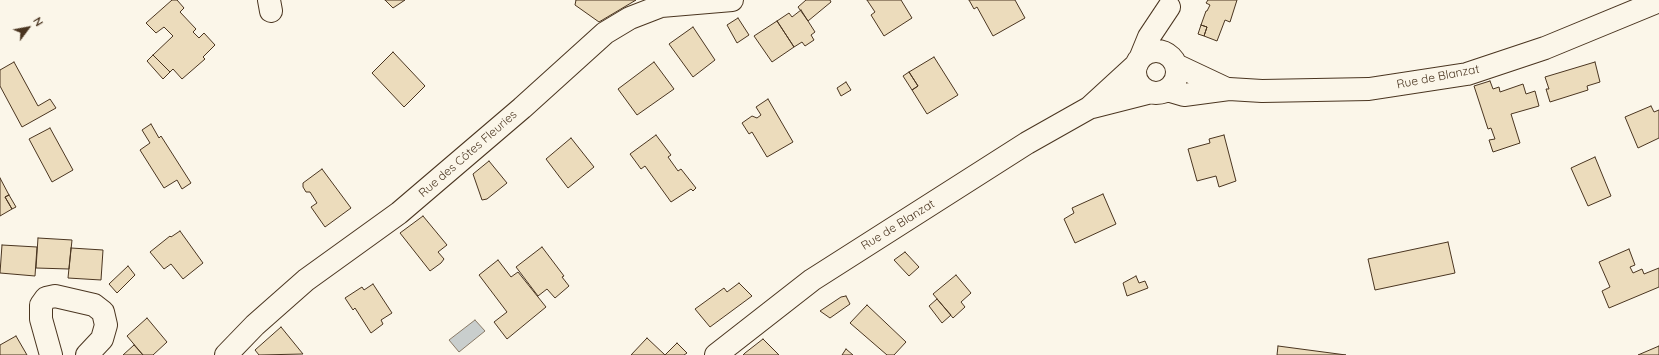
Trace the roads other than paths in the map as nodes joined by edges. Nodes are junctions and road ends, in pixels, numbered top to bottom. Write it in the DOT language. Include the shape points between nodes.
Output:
graph roads {
  1 [pos="732,0"];
  2 [pos="1659,1"];
  3 [pos="1170,3"];
  4 [pos="1174,61"];
  5 [pos="1138,62"];
  6 [pos="1229,89"];
  7 [pos="1159,91"];
  8 [pos="1089,108"];
  9 [pos="51,355"];
  10 [pos="87,355"];
  11 [pos="226,355"];
  12 [pos="716,355"];
  1 -- 11 [label="street, Rue des Côtes Fleuries" via="661,6 630,18 605,33 399,213 296,289"];
  2 -- 6 [label="street, Rue de Blanzat" via="1545,48 1467,74 1369,89"];
  3 -- 4 [label="street" via="1168,36"];
  3 -- 5 [label="street" via="1149,37"];
  4 -- 5 [label="street" via="1158,51 1145,54"];
  4 -- 6 [label="street, Rue de Blanzat"];
  4 -- 7 [label="street" via="1176,79 1173,86"];
  5 -- 7 [label="street" via="1136,73 1143,88"];
  5 -- 8 [label="street, Rue de Blanzat"];
  6 -- 7 [label="street, Rue de Blanzat" via="1184,95"];
  7 -- 8 [label="street, Rue de Blanzat"];
  8 -- 12 [label="street, Rue de Blanzat" via="1028,143 812,280"];
  9 -- 10 [label="street" via="41,319 40,305 46,298 55,296 94,305 103,312 106,325 102,338"];
}
